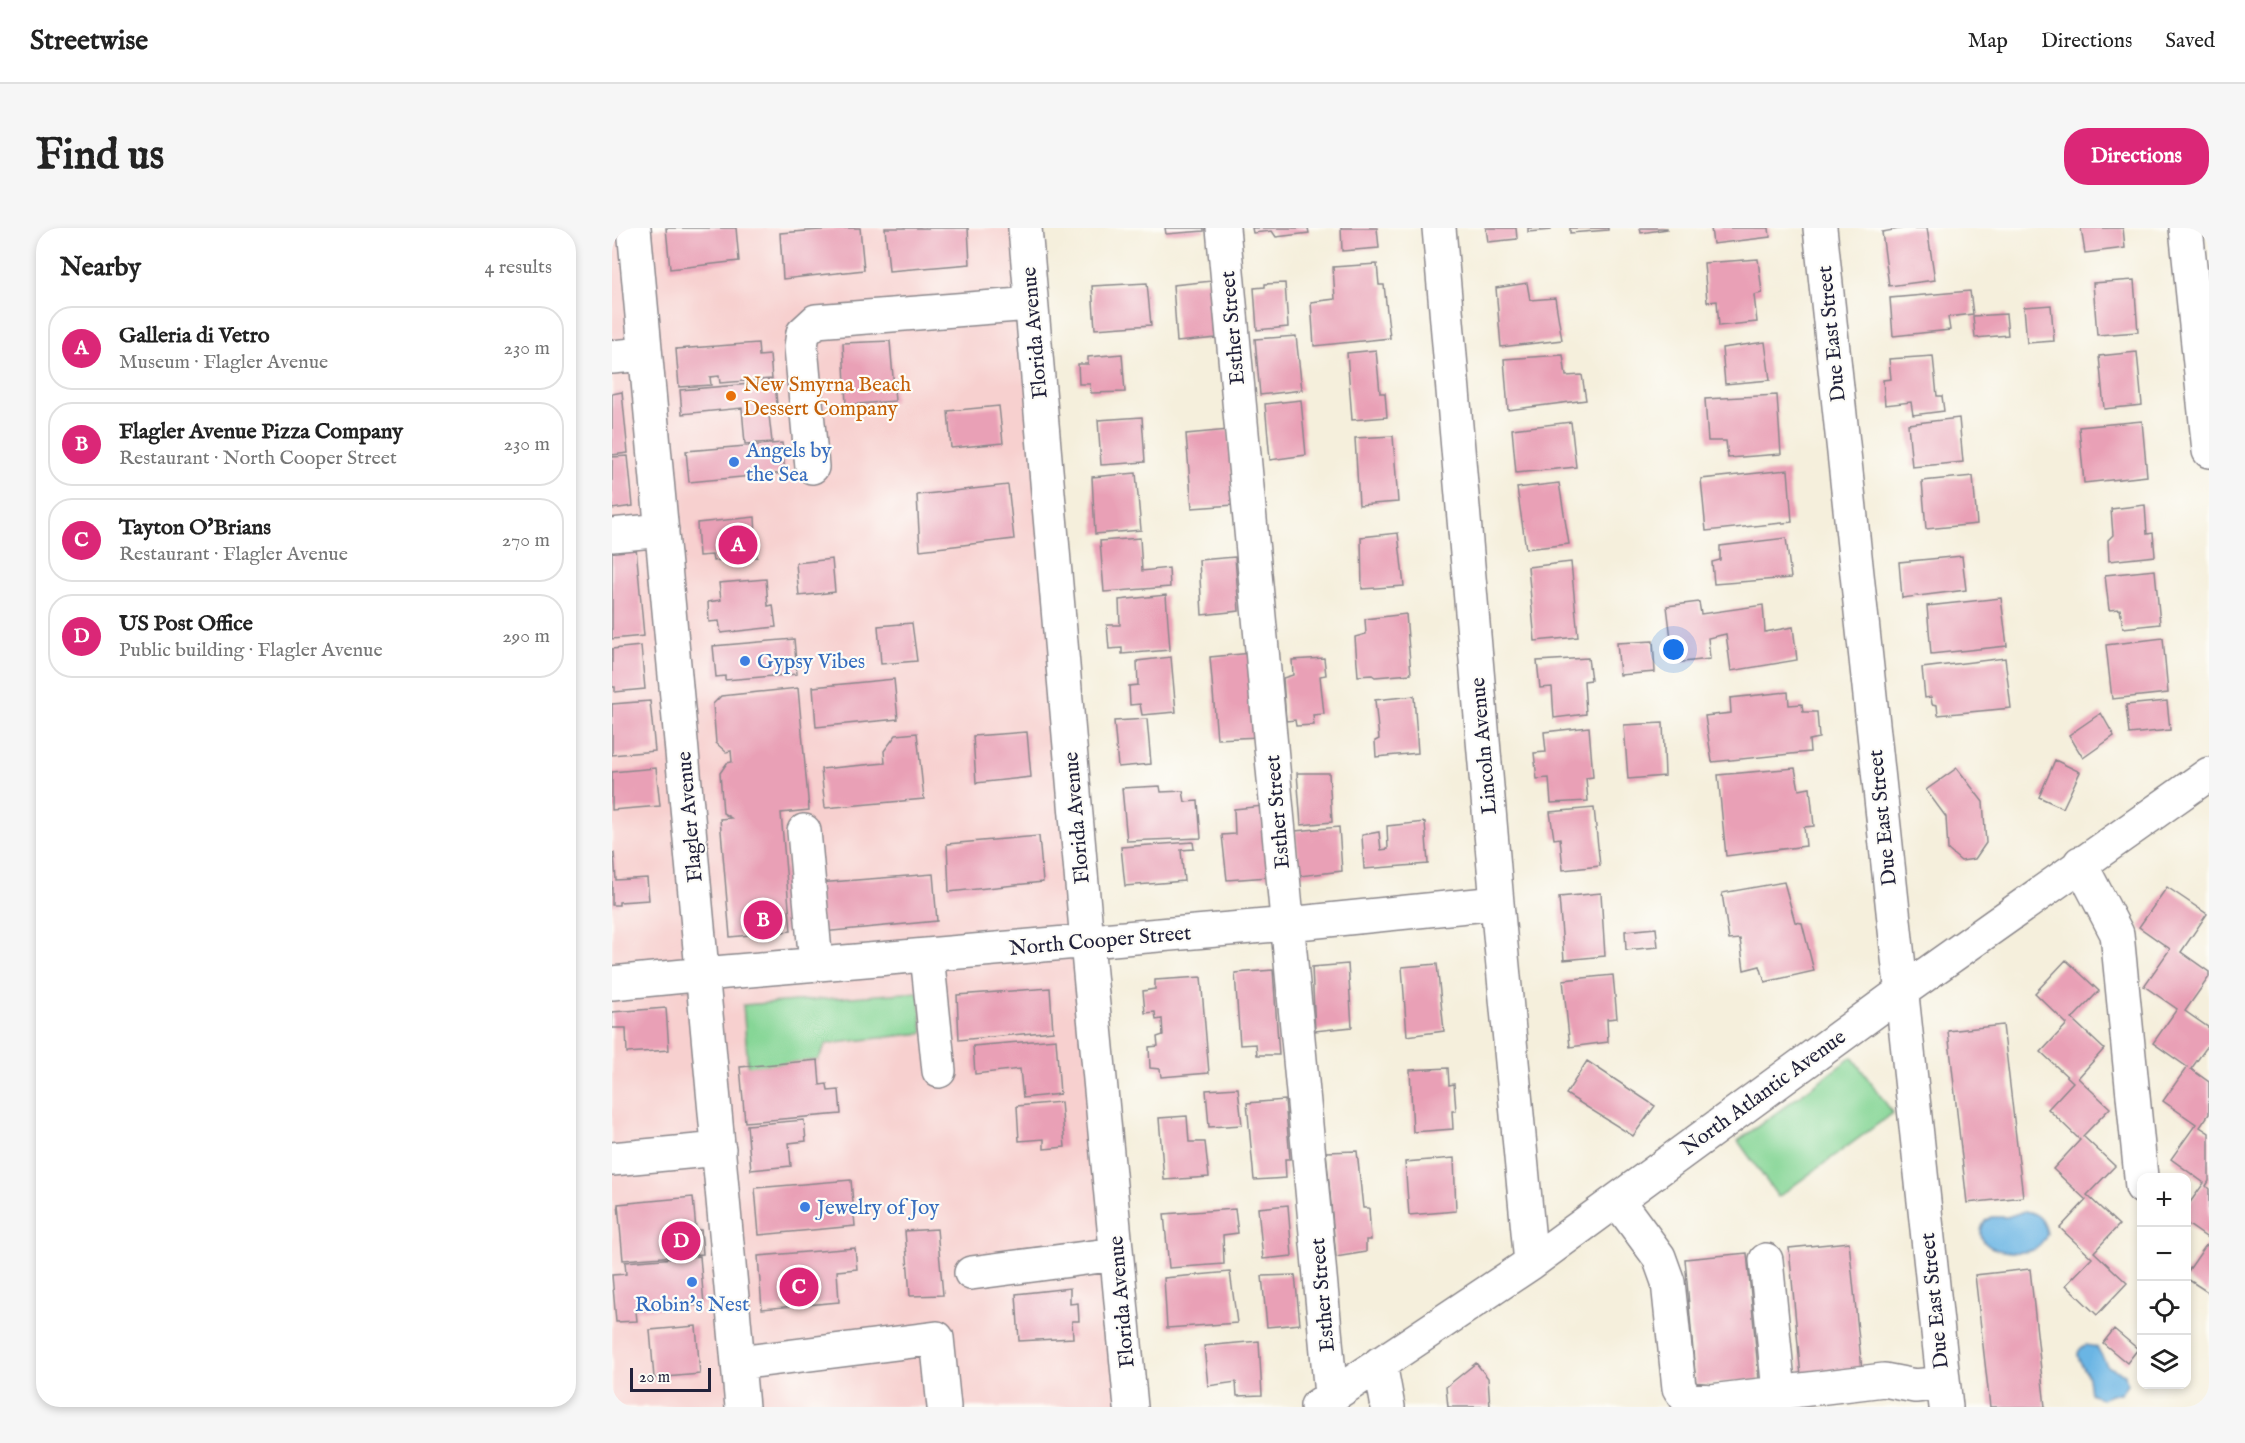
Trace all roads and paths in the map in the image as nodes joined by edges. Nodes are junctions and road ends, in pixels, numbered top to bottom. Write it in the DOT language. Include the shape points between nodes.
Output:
graph roads {
  1 [pos="634,228"];
  2 [pos="1025,228"];
  3 [pos="1223,228"];
  4 [pos="1440,228"];
  5 [pos="1820,228"];
  6 [pos="2186,228"];
  7 [pos="1031,304"];
  8 [pos="645,354"];
  9 [pos="612,357"];
  10 [pos="2209,451"];
  11 [pos="812,467"];
  12 [pos="662,530"];
  13 [pos="612,535"];
  14 [pos="2209,774"];
  15 [pos="804,831"];
  16 [pos="2080,863"];
  17 [pos="1497,903"];
  18 [pos="1288,924"];
  19 [pos="1087,942"];
  20 [pos="927,955"];
  21 [pos="816,964"];
  22 [pos="703,974"];
  23 [pos="612,983"];
  24 [pos="1900,992"];
  25 [pos="939,1071"];
  26 [pos="719,1149"];
  27 [pos="612,1159"];
  28 [pos="2141,1173"];
  29 [pos="1617,1200"];
  30 [pos="1116,1254"];
  31 [pos="1766,1260"];
  32 [pos="1531,1263"];
  33 [pos="971,1272"];
  34 [pos="738,1363"];
  35 [pos="1380,1363"];
  36 [pos="1779,1392"];
  37 [pos="1945,1395"];
  38 [pos="1323,1401"];
  39 [pos="742,1407"];
  40 [pos="944,1407"];
  41 [pos="1131,1407"];
  42 [pos="1388,1407"];
  1 -- 8 [label="street, Flagler Avenue"];
  2 -- 7 [label="street, Florida Avenue"];
  3 -- 18 [label="street, Esther Street"];
  4 -- 17 [label="street, Lincoln Avenue"];
  5 -- 24 [label="street, Due East Street"];
  6 -- 10 [label="street"];
  7 -- 11 [label="street" via="816,321 803,333 801,347"];
  7 -- 19 [label="street, Florida Avenue"];
  8 -- 9 [label="street"];
  8 -- 12 [label="street, Flagler Avenue"];
  12 -- 13 [label="street"];
  12 -- 22 [label="street, Flagler Avenue"];
  14 -- 16 [label="street, North Atlantic Avenue"];
  15 -- 21 [label="street"];
  16 -- 24 [label="street, North Atlantic Avenue"];
  16 -- 28 [label="street" via="2117,934"];
  17 -- 18 [label="street, North Cooper Street"];
  17 -- 32 [label="street, Lincoln Avenue"];
  18 -- 19 [label="street, North Cooper Street"];
  18 -- 38 [label="street, Esther Street"];
  19 -- 20 [label="street, North Cooper Street"];
  19 -- 30 [label="street, Florida Avenue"];
  20 -- 21 [label="street, North Cooper Street"];
  20 -- 25 [label="street"];
  21 -- 22 [label="street, North Cooper Street"];
  22 -- 23 [label="street, North Cooper Street"];
  22 -- 26 [label="street, Flagler Avenue"];
  24 -- 29 [label="street, North Atlantic Avenue"];
  24 -- 37 [label="street, Due East Street"];
  26 -- 27 [label="street"];
  26 -- 34 [label="street, Flagler Avenue"];
  29 -- 32 [label="street, North Atlantic Avenue"];
  29 -- 36 [label="street" via="1659,1257 1668,1282 1679,1388 1687,1399 1711,1401"];
  30 -- 33 [label="street"];
  30 -- 41 [label="street, Florida Avenue"];
  31 -- 36 [label="street"];
  32 -- 35 [label="street, North Atlantic Avenue"];
  34 -- 39 [label="street, Flagler Avenue"];
  34 -- 40 [label="street" via="937,1338"];
  35 -- 38 [label="street, North Atlantic Avenue"];
  35 -- 42 [label="street"];
  36 -- 37 [label="street" via="1884,1380"];
}
